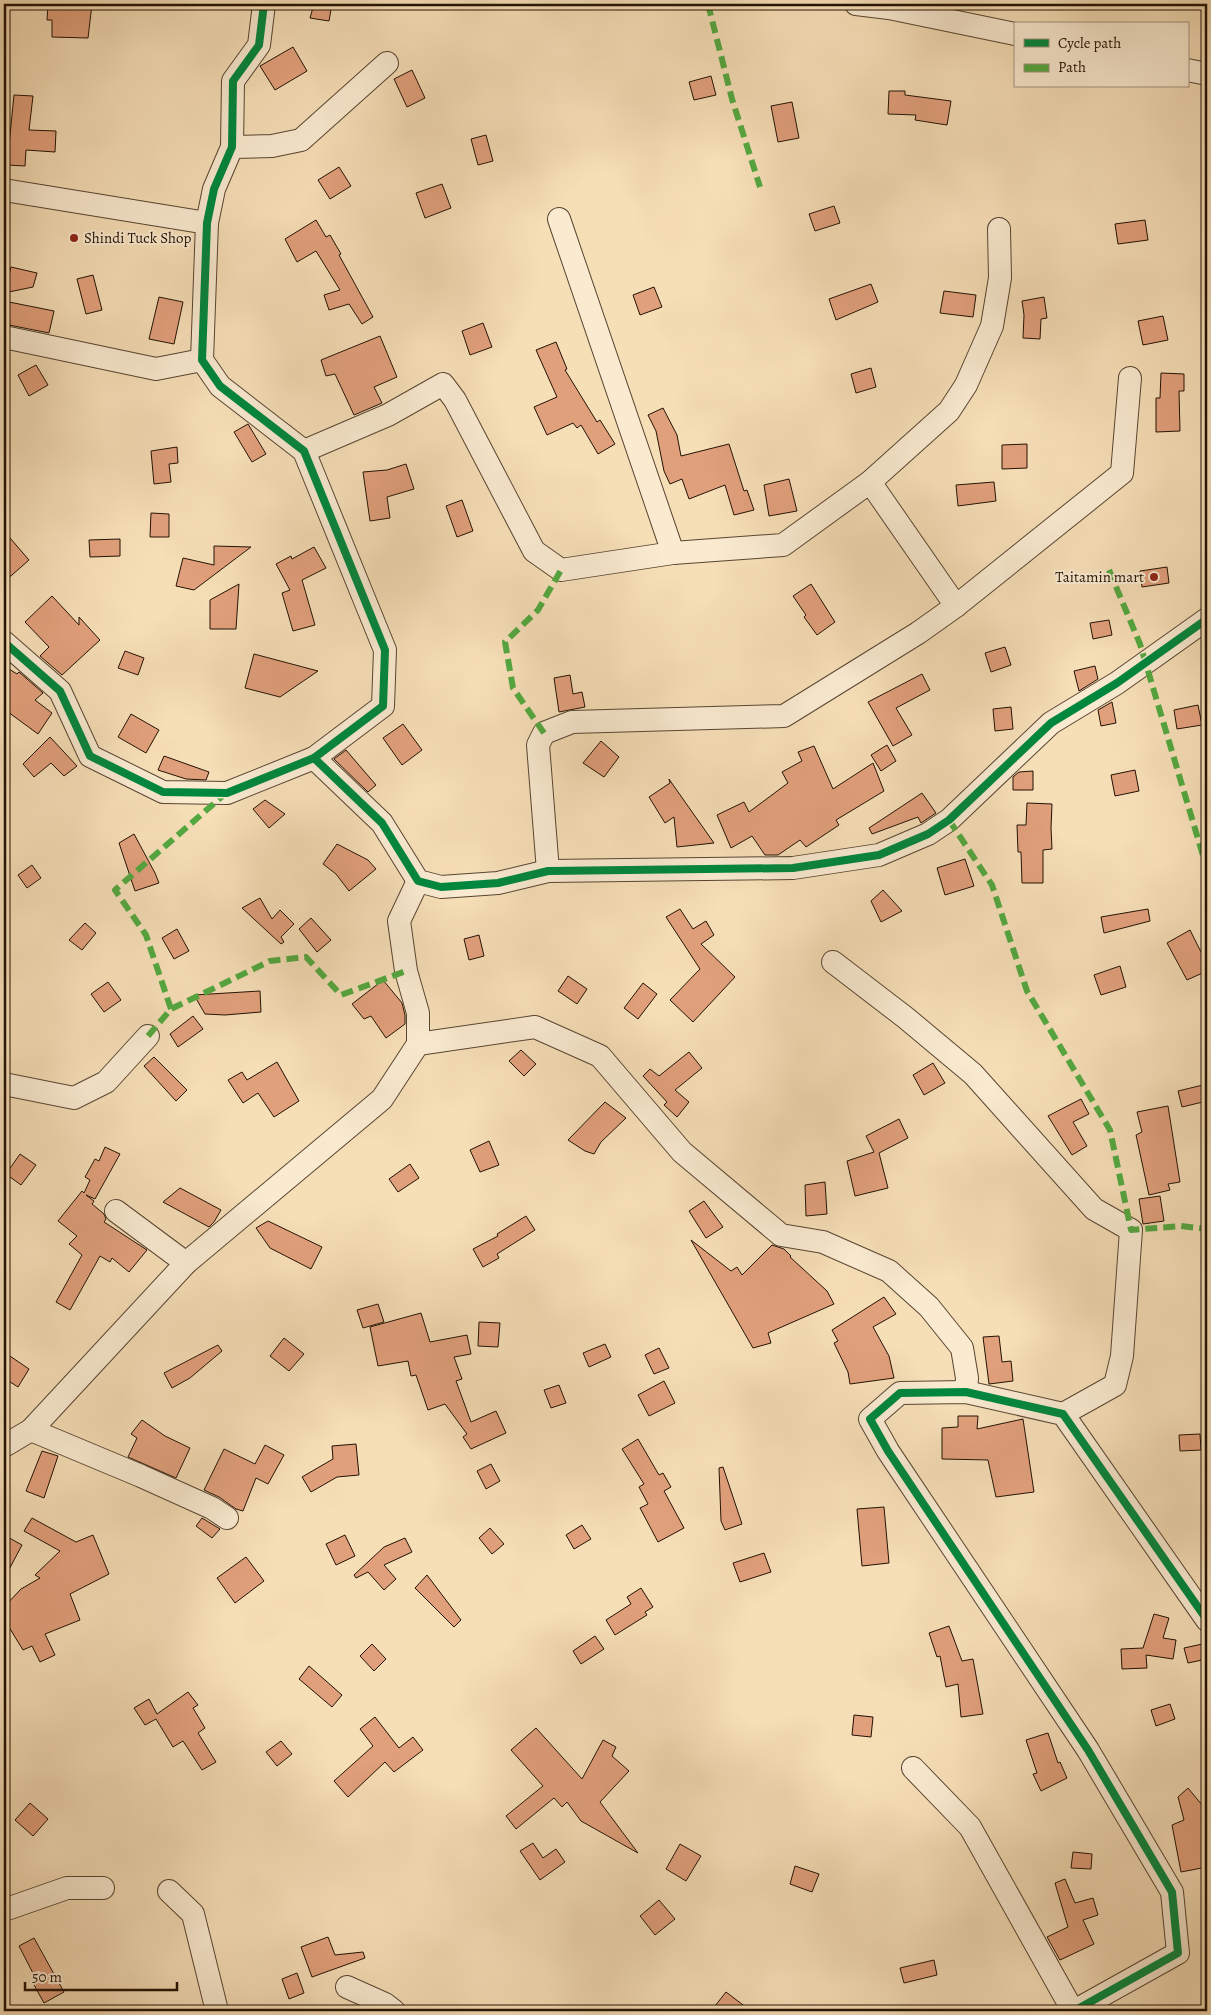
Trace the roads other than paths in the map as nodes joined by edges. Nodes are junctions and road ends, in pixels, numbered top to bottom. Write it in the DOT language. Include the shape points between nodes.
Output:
graph roads {
  1 [pos="264,4"];
  2 [pos="856,4"];
  3 [pos="1014,34"];
  4 [pos="387,63"];
  5 [pos="1188,70"];
  6 [pos="1207,74"];
  7 [pos="232,147"];
  8 [pos="4,190"];
  9 [pos="559,219"];
  10 [pos="207,223"];
  11 [pos="999,228"];
  12 [pos="4,337"];
  13 [pos="202,360"];
  14 [pos="1130,378"];
  15 [pos="304,451"];
  16 [pos="870,482"];
  17 [pos="673,552"];
  18 [pos="956,606"];
  19 [pos="1207,620"];
  20 [pos="4,642"];
  21 [pos="314,758"];
  22 [pos="548,871"];
  23 [pos="418,880"];
  24 [pos="833,962"];
  25 [pos="148,1036"];
  26 [pos="418,1044"];
  27 [pos="4,1084"];
  28 [pos="116,1211"];
  29 [pos="186,1263"];
  30 [pos="966,1392"];
  31 [pos="1063,1414"];
  32 [pos="31,1430"];
  33 [pos="4,1446"];
  34 [pos="228,1518"];
  35 [pos="1207,1620"];
  36 [pos="913,1768"];
  37 [pos="103,1888"];
  38 [pos="169,1891"];
  39 [pos="4,1910"];
  40 [pos="348,1987"];
  41 [pos="217,2011"];
  42 [pos="394,2011"];
  43 [pos="1073,2011"];
  1 -- 7 [label="street" via="259,45 233,82"];
  2 -- 3 [label="street"];
  4 -- 7 [label="street" via="301,140 272,146"];
  5 -- 6 [label="street"];
  7 -- 10 [label="street" via="214,189"];
  8 -- 10 [label="street"];
  9 -- 17 [label="street"];
  10 -- 13 [label="street"];
  11 -- 16 [label="street" via="1000,278 992,326 966,385 949,411"];
  12 -- 13 [label="street" via="156,369"];
  13 -- 15 [label="street" via="220,386"];
  14 -- 18 [label="street" via="1122,474"];
  15 -- 17 [label="street" via="388,415 443,384 455,400 534,551 561,570"];
  15 -- 21 [label="street" via="385,650 383,706"];
  16 -- 17 [label="street" via="783,545"];
  16 -- 18 [label="street"];
  18 -- 22 [label="street" via="784,716 572,722 544,732 538,745"];
  19 -- 22 [label="street" via="1117,683 1051,723 949,820 928,834 880,855 792,868"];
  20 -- 21 [label="street" via="60,691 90,756 163,792 227,793"];
  21 -- 23 [label="street" via="382,823"];
  22 -- 23 [label="street" via="498,883 441,887"];
  23 -- 26 [label="street" via="399,921 406,972 418,1013"];
  24 -- 31 [label="street" via="973,1074 1094,1209 1131,1230 1122,1356 1115,1385"];
  25 -- 27 [label="street" via="106,1082 74,1098"];
  26 -- 29 [label="street" via="382,1099"];
  26 -- 30 [label="street" via="535,1027 600,1056 682,1152 781,1235 823,1242 889,1271 929,1307 962,1348"];
  28 -- 29 [label="street"];
  29 -- 32 [label="street"];
  30 -- 31 [label="street"];
  30 -- 43 [label="street" via="900,1393 870,1419 888,1451 1088,1750 1172,1892 1178,1953"];
  31 -- 35 [label="street"];
  32 -- 33 [label="street"];
  32 -- 34 [label="street" via="141,1476"];
  36 -- 43 [label="street" via="970,1827"];
  37 -- 39 [label="street" via="67,1888"];
  38 -- 41 [label="street" via="193,1914"];
  40 -- 42 [label="street" via="386,2004"];
}
